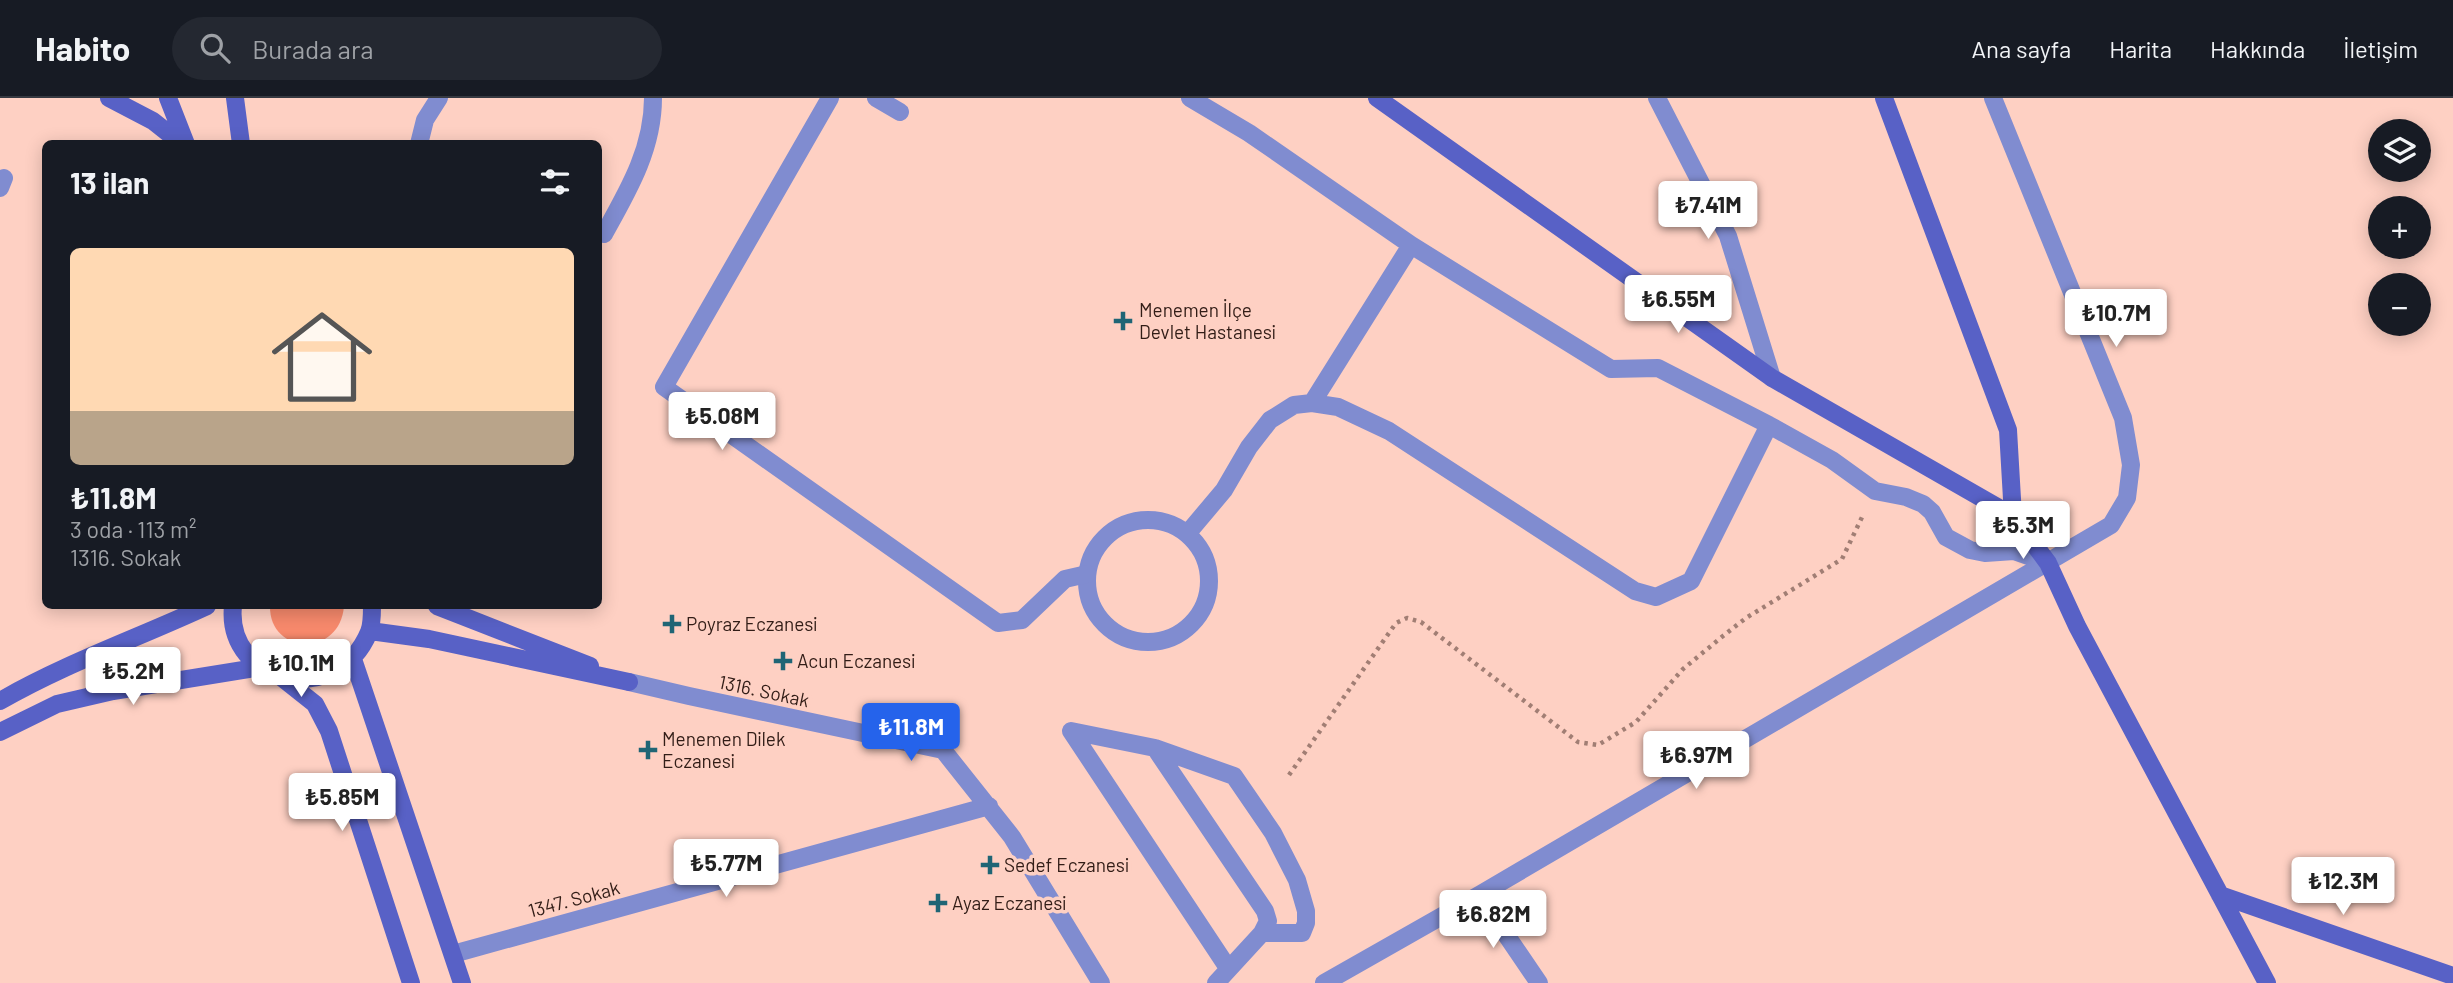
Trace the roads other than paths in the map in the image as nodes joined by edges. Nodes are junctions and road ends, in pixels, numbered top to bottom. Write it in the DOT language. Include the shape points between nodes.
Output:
graph roads {
  1 [pos="109,98"];
  2 [pos="168,98"];
  3 [pos="243,98"];
  4 [pos="439,98"];
  5 [pos="653,98"];
  6 [pos="830,98"];
  7 [pos="876,98"];
  8 [pos="1190,98"];
  9 [pos="1377,98"];
  10 [pos="1657,98"];
  11 [pos="1884,98"];
  12 [pos="1993,98"];
  13 [pos="235,107"];
  14 [pos="900,112"];
  15 [pos="179,140"];
  16 [pos="183,140"];
  17 [pos="240,140"];
  18 [pos="420,140"];
  19 [pos="604,234"];
  20 [pos="1411,245"];
  21 [pos="1772,378"];
  22 [pos="1312,403"];
  23 [pos="1769,425"];
  24 [pos="2013,516"];
  25 [pos="1186,534"];
  26 [pos="2048,563"];
  27 [pos="1087,574"];
  28 [pos="201,609"];
  29 [pos="233,609"];
  30 [pos="372,609"];
  31 [pos="445,609"];
  32 [pos="370,631"];
  33 [pos="353,659"];
  34 [pos="261,667"];
  35 [pos="281,677"];
  36 [pos="629,682"];
  37 [pos="0,701"];
  38 [pos="0,732"];
  39 [pos="1155,748"];
  40 [pos="989,806"];
  41 [pos="1479,895"];
  42 [pos="2220,895"];
  43 [pos="1262,933"];
  44 [pos="453,954"];
  45 [pos="1228,968"];
  46 [pos="2453,976"];
  47 [pos="411,983"];
  48 [pos="462,983"];
  49 [pos="1101,983"];
  50 [pos="1216,983"];
  51 [pos="1324,983"];
  52 [pos="1539,983"];
  53 [pos="2267,983"];
  1 -- 15 [label="street"];
  2 -- 16 [label="street"];
  3 -- 13 [label="street"];
  4 -- 18 [label="street" via="425,120"];
  5 -- 19 [label="street" via="649,140"];
  6 -- 27 [label="street" via="664,387 998,623 1022,620 1065,579"];
  7 -- 14 [label="street"];
  8 -- 20 [label="street" via="1249,133"];
  9 -- 21 [label="street"];
  10 -- 21 [label="street" via="1728,236"];
  11 -- 24 [label="street" via="2008,430"];
  12 -- 26 [label="street" via="2123,418 2131,465 2127,498 2111,526"];
  13 -- 17 [label="street"];
  20 -- 22 [label="street"];
  20 -- 23 [label="street" via="1611,369 1658,368"];
  21 -- 24 [label="street"];
  22 -- 23 [label="street" via="1338,407 1389,431 1635,591 1656,597 1691,581"];
  22 -- 25 [label="street" via="1294,405 1270,420 1224,489"];
  23 -- 26 [label="street" via="1832,460 1875,491 1923,504 1946,537 1970,550 2014,551"];
  24 -- 26 [label="street"];
  25 -- 27 [label="street" via="1171,524 1133,521 1102,540"];
  25 -- 27 [label="street" via="1201,550 1208,569 1208,590 1196,619 1171,638 1150,643 1110,629 1096,614 1088,595"];
  26 -- 41 [label="street"];
  26 -- 42 [label="street"];
  28 -- 37 [label="street" via="36,680"];
  29 -- 34 [label="street" via="236,634"];
  30 -- 32 [label="street"];
  31 -- 36 [label="street"];
  32 -- 33 [label="street"];
  32 -- 36 [label="street" via="429,639"];
  33 -- 35 [label="street" via="320,678"];
  33 -- 44 [label="street"];
  34 -- 35 [label="street"];
  34 -- 38 [label="street" via="68,702"];
  35 -- 47 [label="street" via="315,704 329,730"];
  36 -- 40 [label="street, 1316. Sokak" via="943,750"];
  39 -- 43 [label="street" via="1265,911 1268,921"];
  39 -- 43 [label="street" via="1234,776 1273,833 1297,880 1306,923 1302,933"];
  39 -- 45 [label="street" via="1071,731"];
  40 -- 44 [label="street, 1347. Sokak"];
  40 -- 49 [label="street, 1316. Sokak"];
  41 -- 51 [label="street"];
  41 -- 52 [label="street"];
  42 -- 46 [label="street"];
  42 -- 53 [label="street"];
  43 -- 45 [label="street"];
  44 -- 48 [label="street"];
  45 -- 50 [label="street"];
}
